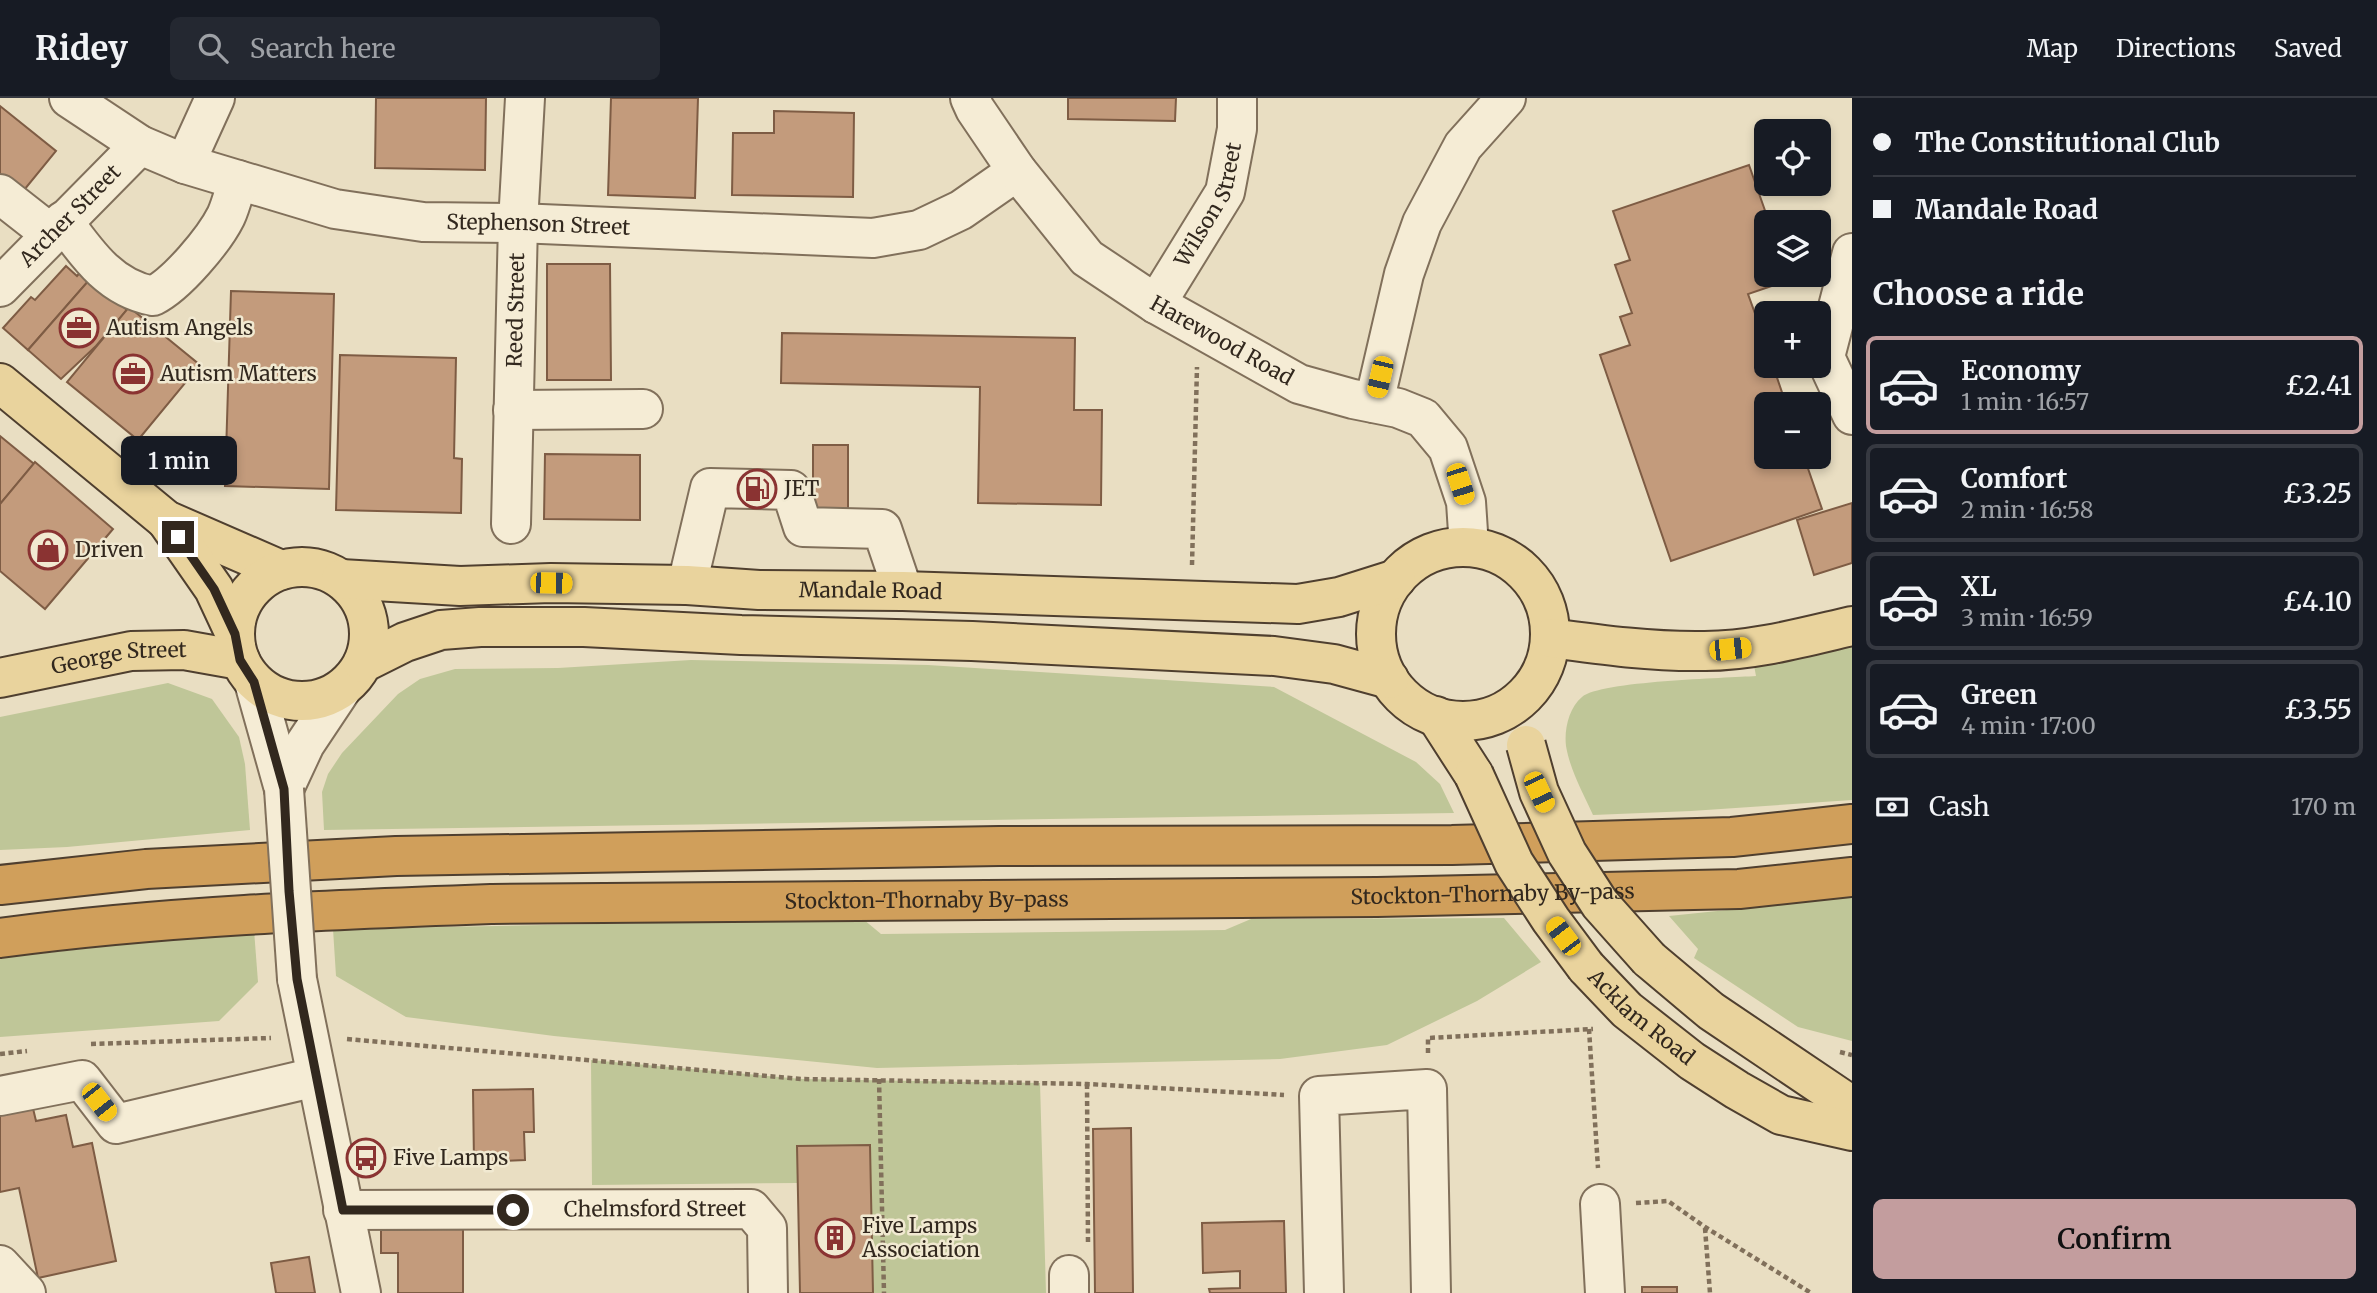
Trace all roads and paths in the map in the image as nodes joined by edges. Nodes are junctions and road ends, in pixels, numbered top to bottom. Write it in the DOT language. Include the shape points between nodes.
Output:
graph roads {
  1 [pos="69,98"];
  2 [pos="215,98"];
  3 [pos="525,98"];
  4 [pos="970,98"];
  5 [pos="1237,98"];
  6 [pos="1506,98"];
  7 [pos="140,145"];
  8 [pos="185,164"];
  9 [pos="1017,171"];
  10 [pos="238,180"];
  11 [pos="0,194"];
  12 [pos="518,223"];
  13 [pos="57,227"];
  14 [pos="1852,253"];
  15 [pos="0,286"];
  16 [pos="1156,304"];
  17 [pos="1199,329"];
  18 [pos="0,383"];
  19 [pos="1374,403"];
  20 [pos="643,409"];
  21 [pos="513,410"];
  22 [pos="1852,415"];
  23 [pos="166,520"];
  24 [pos="511,524"];
  25 [pos="1469,547"];
  26 [pos="281,570"];
  27 [pos="1192,572"];
  28 [pos="341,579"];
  29 [pos="1396,579"];
  30 [pos="687,585"];
  31 [pos="904,591"];
  32 [pos="1852,626"];
  33 [pos="1550,638"];
  34 [pos="243,659"];
  35 [pos="352,676"];
  36 [pos="0,678"];
  37 [pos="1389,679"];
  38 [pos="1533,686"];
  39 [pos="1436,716"];
  40 [pos="284,789"];
  41 [pos="1852,824"];
  42 [pos="1852,877"];
  43 [pos="0,885"];
  44 [pos="0,938"];
  45 [pos="1589,1029"];
  46 [pos="308,1038"];
  47 [pos="83,1045"];
  48 [pos="34,1050"];
  49 [pos="0,1054"];
  50 [pos="316,1077"];
  51 [pos="879,1079"];
  52 [pos="1087,1084"];
  53 [pos="0,1096"];
  54 [pos="1319,1096"];
  55 [pos="1852,1106"];
  56 [pos="1852,1131"];
  57 [pos="1600,1204"];
  58 [pos="343,1210"];
  59 [pos="1705,1227"];
  60 [pos="0,1265"];
  61 [pos="1069,1284"];
  62 [pos="26,1293"];
  63 [pos="361,1293"];
  64 [pos="768,1293"];
  65 [pos="884,1293"];
  66 [pos="1324,1293"];
  67 [pos="1431,1293"];
  68 [pos="1605,1293"];
  69 [pos="1710,1293"];
  70 [pos="1811,1293"];
  1 -- 7 [label="street, Stephenson Street"];
  2 -- 8 [label="street"];
  3 -- 12 [label="street, Reed Street"];
  4 -- 9 [label="street, Harewood Road"];
  5 -- 16 [label="street, Wilson Street" via="1237,129 1224,192"];
  6 -- 19 [label="street" via="1463,146 1422,223 1404,274"];
  7 -- 8 [label="street, Stephenson Street"];
  7 -- 13 [label="street, Archer Street"];
  8 -- 10 [label="street, Stephenson Street"];
  9 -- 12 [label="street, Stephenson Street" via="961,210 919,230 873,238"];
  9 -- 16 [label="street, Harewood Road" via="1087,258"];
  10 -- 12 [label="street, Stephenson Street" via="335,209 423,222"];
  10 -- 13 [label="street" via="218,231 184,270 153,296 129,289 108,275"];
  11 -- 13 [label="street"];
  12 -- 21 [label="street, Reed Street"];
  13 -- 15 [label="street, Archer Street"];
  14 -- 22 [label="street" via="1825,356"];
  16 -- 17 [label="street, Harewood Road"];
  17 -- 19 [label="street, Harewood Road" via="1299,384"];
  17 -- 27 [label="path"];
  18 -- 23 [label="main road, Mandale Road"];
  19 -- 25 [label="street, Harewood Road" via="1423,418 1448,448 1466,502"];
  20 -- 21 [label="street"];
  21 -- 24 [label="street, Reed Street"];
  23 -- 26 [label="main road, Mandale Road"];
  23 -- 34 [label="main road, Mandale Road" via="214,589"];
  25 -- 29 [label="main road" via="1442,549 1416,561"];
  25 -- 33 [label="main road" via="1496,552 1519,566 1537,587 1548,611"];
  26 -- 28 [label="main road, Mandale Road" via="302,567"];
  26 -- 34 [label="main road" via="247,594 238,613"];
  28 -- 30 [label="main road, Mandale Road" via="460,586"];
  28 -- 35 [label="main road" via="355,592 369,626 369,645"];
  29 -- 31 [label="main road, Mandale Road" via="1298,604"];
  29 -- 37 [label="main road" via="1382,601 1376,627 1379,654"];
  30 -- 31 [label="main road, Mandale Road"];
  30 -- 31 [label="street" via="709,488 790,490 803,527 882,529"];
  32 -- 33 [label="main road" via="1778,643 1707,651 1620,648"];
  33 -- 38 [label="main road" via="1546,664"];
  34 -- 35 [label="main road" via="274,695 296,701 320,699"];
  34 -- 36 [label="main road, George Street" via="184,650 131,651"];
  34 -- 40 [label="street"];
  35 -- 37 [label="main road" via="405,642 441,630 584,627 1262,655 1334,664"];
  35 -- 40 [label="street" via="305,744"];
  37 -- 39 [label="main road" via="1401,695"];
  38 -- 39 [label="main road" via="1514,705 1490,717 1463,721"];
  38 -- 55 [label="main road, bridge" via="1527,745 1539,792 1567,853 1600,904 1649,959 1711,1012"];
  39 -- 56 [label="main road, Acklam Road, bridge" via="1474,775 1514,863 1551,920 1586,967 1627,1010 1692,1061 1781,1115"];
  40 -- 46 [label="street, bridge" via="297,979"];
  41 -- 43 [label="highway" via="1732,837 1452,845 999,846 396,856 146,869"];
  42 -- 44 [label="highway, Stockton-Thornaby By-pass" via="1738,889 1377,897 378,908 224,916"];
  45 -- 57 [label="path"];
  46 -- 47 [label="path"];
  46 -- 50 [label="street"];
  46 -- 51 [label="path" via="802,1079"];
  48 -- 49 [label="path"];
  50 -- 53 [label="street" via="116,1124 82,1080"];
  50 -- 58 [label="street"];
  51 -- 52 [label="path"];
  51 -- 65 [label="path"];
  52 -- 54 [label="path"];
  52 -- 61 [label="path" via="1088,1274"];
  54 -- 66 [label="street"];
  54 -- 67 [label="street" via="1427,1088"];
  57 -- 59 [label="path" via="1668,1201"];
  57 -- 68 [label="street"];
  58 -- 63 [label="street"];
  58 -- 64 [label="street, Chelmsford Street" via="751,1209 767,1228"];
  59 -- 69 [label="path"];
  59 -- 70 [label="path"];
  60 -- 62 [label="street"];
}
